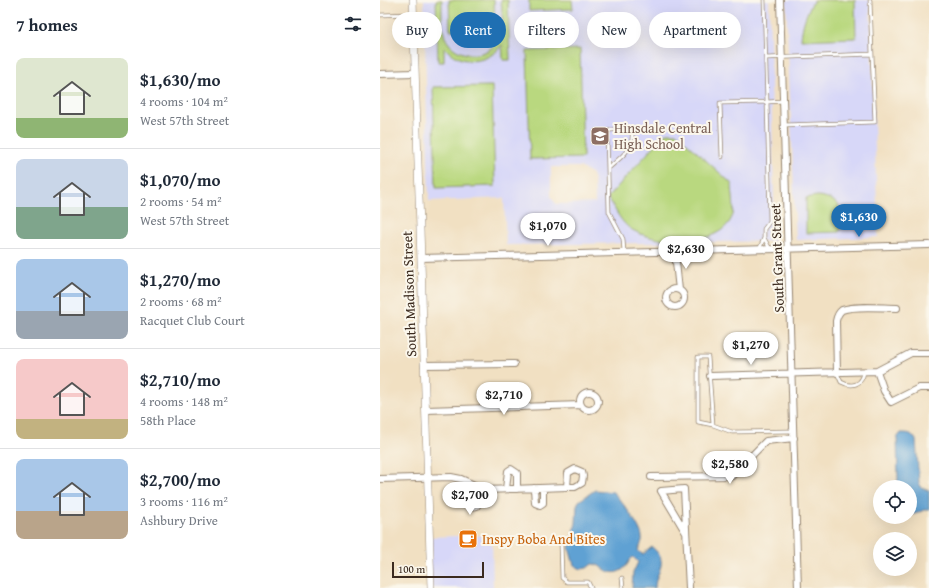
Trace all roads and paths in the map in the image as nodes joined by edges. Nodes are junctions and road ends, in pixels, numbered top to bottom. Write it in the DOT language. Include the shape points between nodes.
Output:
graph roads {
  1 [pos="413,0"];
  2 [pos="764,0"];
  3 [pos="780,0"];
  4 [pos="870,0"];
  5 [pos="413,12"];
  6 [pos="380,15"];
  7 [pos="392,15"];
  8 [pos="414,48"];
  9 [pos="872,54"];
  10 [pos="782,57"];
  11 [pos="766,58"];
  12 [pos="415,73"];
  13 [pos="380,74"];
  14 [pos="784,101"];
  15 [pos="767,102"];
  16 [pos="784,125"];
  17 [pos="722,157"];
  18 [pos="608,169"];
  19 [pos="764,238"];
  20 [pos="929,245"];
  21 [pos="771,250"];
  22 [pos="789,250"];
  23 [pos="758,251"];
  24 [pos="675,253"];
  25 [pos="625,254"];
  26 [pos="421,258"];
  27 [pos="679,290"];
  28 [pos="897,308"];
  29 [pos="929,352"];
  30 [pos="514,364"];
  31 [pos="424,365"];
  32 [pos="876,371"];
  33 [pos="864,372"];
  34 [pos="837,373"];
  35 [pos="793,374"];
  36 [pos="710,376"];
  37 [pos="929,388"];
  38 [pos="581,405"];
  39 [pos="426,410"];
  40 [pos="713,425"];
  41 [pos="794,431"];
  42 [pos="794,438"];
  43 [pos="651,477"];
  44 [pos="428,478"];
  45 [pos="380,479"];
  46 [pos="467,482"];
  47 [pos="567,487"];
  48 [pos="478,488"];
  49 [pos="534,488"];
  50 [pos="543,488"];
  51 [pos="506,489"];
  52 [pos="517,489"];
  53 [pos="686,533"];
  54 [pos="561,544"];
  55 [pos="622,578"];
  56 [pos="431,588"];
  57 [pos="591,588"];
  58 [pos="623,588"];
  59 [pos="689,588"];
  60 [pos="798,588"];
  1 -- 5 [label="street, South Madison Street"];
  2 -- 11 [label="lane"];
  3 -- 10 [label="street, South Grant Street"];
  4 -- 9 [label="lane"];
  6 -- 7 [label="lane"];
  8 -- 12 [label="street, South Madison Street"];
  9 -- 10 [label="lane"];
  9 -- 16 [label="lane" via="875,122"];
  10 -- 11 [label="lane"];
  10 -- 14 [label="street, South Grant Street"];
  11 -- 15 [label="lane"];
  12 -- 13 [label="street"];
  12 -- 26 [label="street, South Madison Street"];
  14 -- 15 [label="lane"];
  14 -- 16 [label="street, South Grant Street"];
  15 -- 17 [label="lane" via="720,103"];
  15 -- 19 [label="lane" via="770,221 764,229"];
  16 -- 22 [label="street, South Grant Street"];
  18 -- 18 [label="lane" via="607,134 610,130 627,130 632,133 632,143"];
  18 -- 25 [label="lane" via="609,212 623,239"];
  19 -- 21 [label="lane"];
  19 -- 23 [label="lane"];
  20 -- 22 [label="street"];
  21 -- 22 [label="street"];
  21 -- 23 [label="street"];
  22 -- 35 [label="street, South Grant Street"];
  23 -- 24 [label="street"];
  24 -- 25 [label="street"];
  24 -- 27 [label="street"];
  25 -- 26 [label="street"];
  26 -- 31 [label="street, South Madison Street"];
  28 -- 34 [label="street" via="850,308 838,314"];
  29 -- 32 [label="street" via="911,353"];
  30 -- 31 [label="street"];
  31 -- 39 [label="street, South Madison Street"];
  32 -- 33 [label="street"];
  32 -- 37 [label="street" via="891,402 919,388"];
  33 -- 34 [label="street"];
  33 -- 34 [label="lane" via="862,380 850,386 841,382"];
  34 -- 35 [label="street"];
  35 -- 36 [label="street"];
  35 -- 41 [label="street, South Grant Street"];
  36 -- 40 [label="lane"];
  36 -- 40 [label="lane" via="708,356 698,357 698,422"];
  38 -- 39 [label="street"];
  39 -- 44 [label="street, South Madison Street"];
  40 -- 41 [label="lane" via="732,432"];
  41 -- 42 [label="street, South Grant Street"];
  42 -- 43 [label="street" via="766,441 732,476"];
  42 -- 60 [label="street, South Grant Street"];
  44 -- 45 [label="street"];
  44 -- 46 [label="street" via="451,477"];
  44 -- 56 [label="street, South Madison Street"];
  46 -- 48 [label="street"];
  46 -- 48 [label="street" via="467,500 471,507 478,506"];
  47 -- 50 [label="street"];
  48 -- 51 [label="street"];
  49 -- 50 [label="street"];
  49 -- 50 [label="street" via="535,503 540,505 543,503"];
  49 -- 52 [label="street"];
  51 -- 52 [label="street"];
  51 -- 52 [label="street" via="506,474 511,469 517,473"];
  53 -- 53 [label="street" via="684,489 660,491 684,529"];
  53 -- 59 [label="street"];
  54 -- 57 [label="lane" via="562,578 567,582 588,582"];
  55 -- 58 [label="lane"];
}
